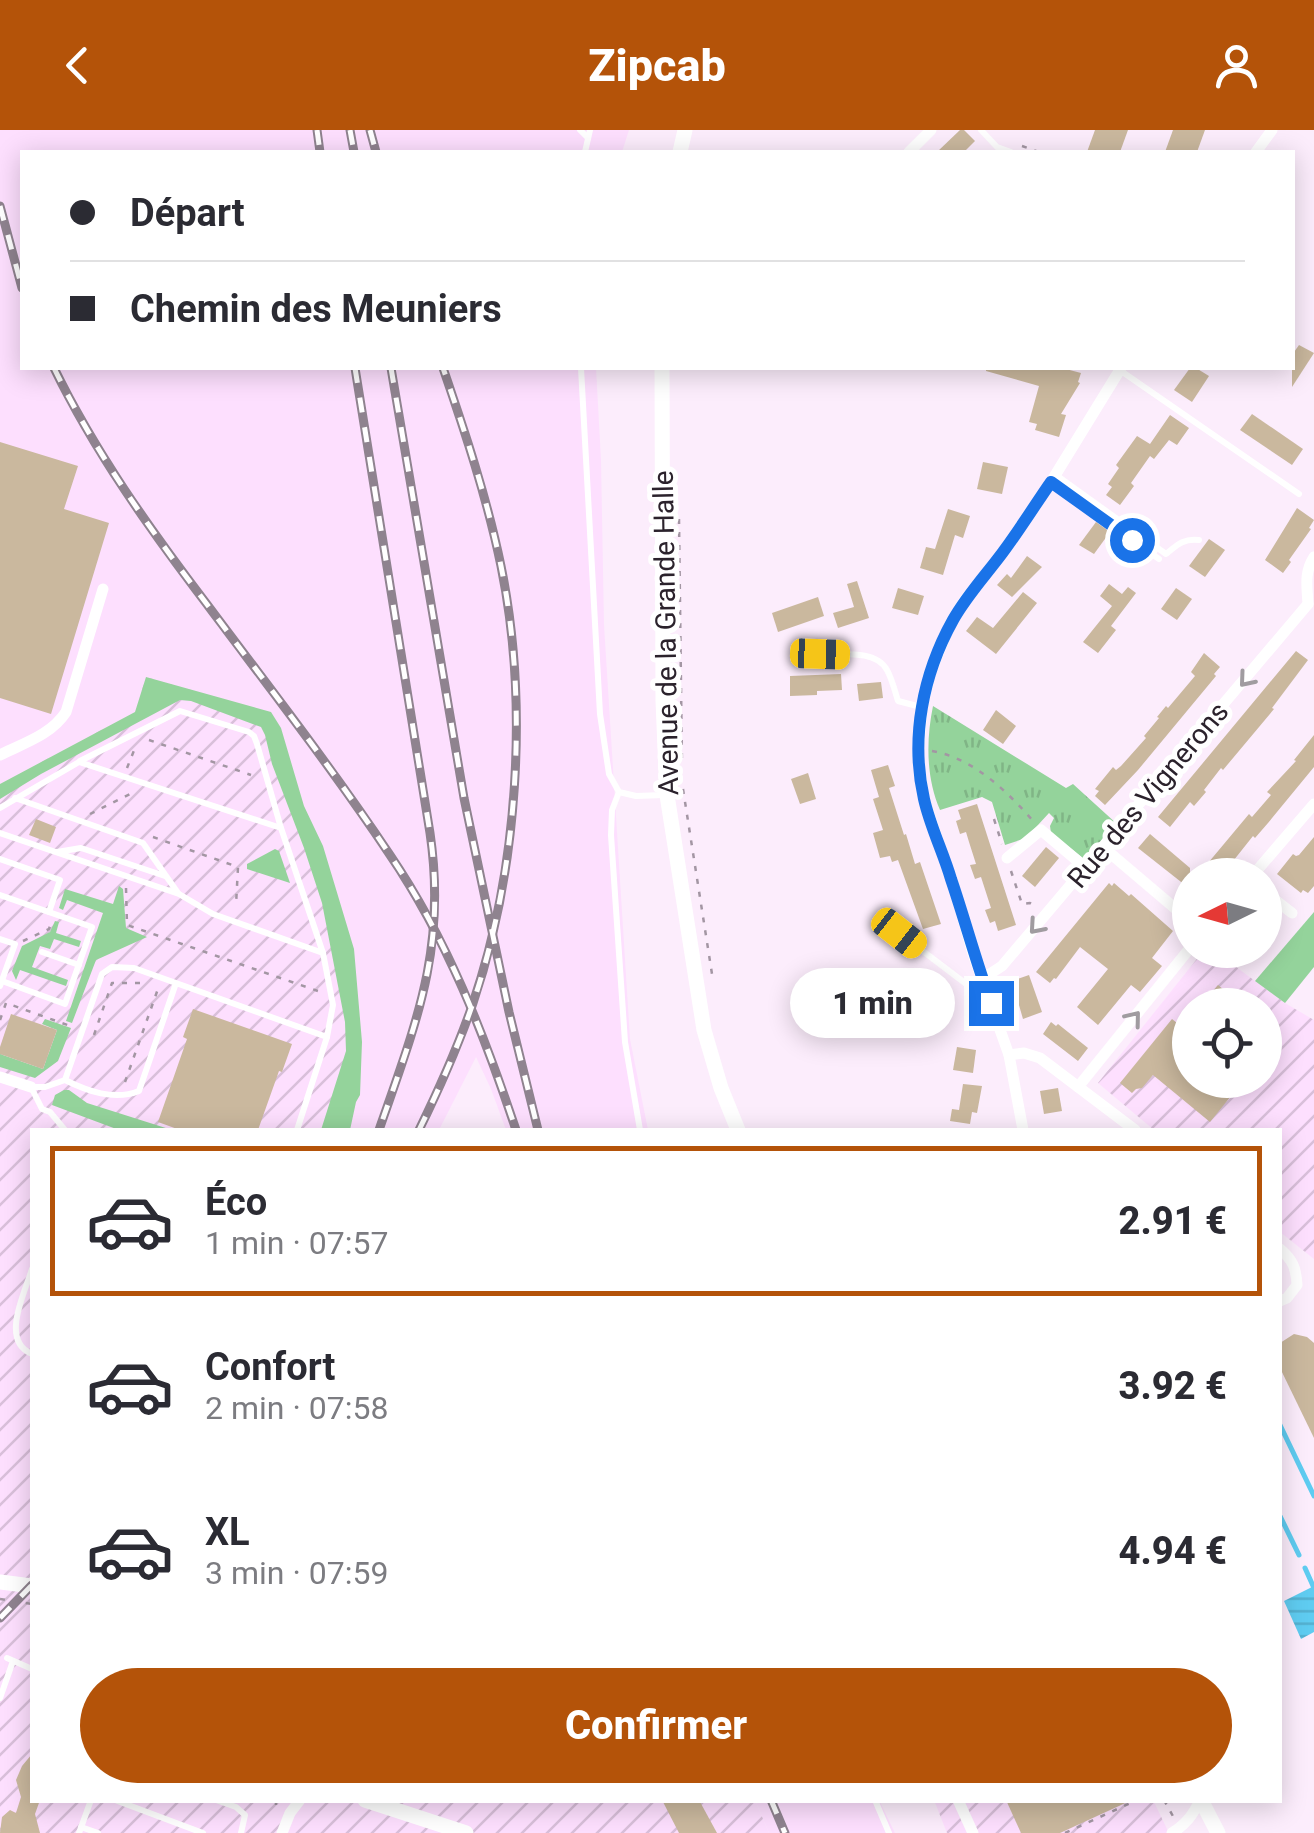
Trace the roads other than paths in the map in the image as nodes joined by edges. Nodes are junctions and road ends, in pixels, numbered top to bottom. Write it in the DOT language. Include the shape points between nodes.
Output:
graph roads {
  1 [pos="580,130"];
  2 [pos="931,130"];
  3 [pos="981,130"];
  4 [pos="589,134"];
  5 [pos="910,150"];
  6 [pos="1005,150"];
  7 [pos="581,370"];
  8 [pos="662,370"];
  9 [pos="1119,370"];
  10 [pos="1121,370"];
  11 [pos="1054,479"];
  12 [pos="1300,494"];
  13 [pos="1198,540"];
  14 [pos="1314,557"];
  15 [pos="1159,559"];
  16 [pos="103,588"];
  17 [pos="1311,605"];
  18 [pos="820,654"];
  19 [pos="922,708"];
  20 [pos="0,755"];
  21 [pos="79,762"];
  22 [pos="619,792"];
  23 [pos="667,794"];
  24 [pos="16,798"];
  25 [pos="1314,804"];
  26 [pos="0,808"];
  27 [pos="281,828"];
  28 [pos="0,833"];
  29 [pos="1104,848"];
  30 [pos="56,852"];
  31 [pos="1007,858"];
  32 [pos="1268,858"];
  33 [pos="0,859"];
  34 [pos="1086,868"];
  35 [pos="167,877"];
  36 [pos="179,894"];
  37 [pos="0,895"];
  38 [pos="1172,905"];
  39 [pos="1282,906"];
  40 [pos="49,912"];
  41 [pos="1292,914"];
  42 [pos="899,933"];
  43 [pos="0,939"];
  44 [pos="42,952"];
  45 [pos="323,952"];
  46 [pos="79,965"];
  47 [pos="1174,968"];
  48 [pos="982,978"];
  49 [pos="176,983"];
  50 [pos="1,984"];
  51 [pos="991,1003"];
  52 [pos="326,1037"];
  53 [pos="1009,1054"];
  54 [pos="0,1077"];
  55 [pos="65,1080"];
  56 [pos="1078,1087"];
  57 [pos="31,1088"];
  58 [pos="64,1128"];
  59 [pos="298,1128"];
  60 [pos="640,1128"];
  61 [pos="737,1128"];
  62 [pos="1023,1128"];
  63 [pos="1132,1128"];
  64 [pos="1282,1251"];
  65 [pos="30,1275"];
  66 [pos="1282,1301"];
  67 [pos="30,1353"];
  68 [pos="0,1582"];
  69 [pos="30,1586"];
  70 [pos="30,1668"];
  71 [pos="0,1698"];
  72 [pos="91,1803"];
  73 [pos="123,1803"];
  74 [pos="225,1803"];
  75 [pos="374,1803"];
  76 [pos="875,1803"];
  77 [pos="959,1803"];
  78 [pos="1198,1803"];
  79 [pos="1202,1803"];
  80 [pos="289,1806"];
  81 [pos="80,1830"];
  82 [pos="1179,1831"];
  83 [pos="98,1833"];
  84 [pos="203,1833"];
  85 [pos="240,1833"];
  86 [pos="282,1833"];
  87 [pos="466,1833"];
  88 [pos="888,1833"];
  89 [pos="973,1833"];
  90 [pos="1218,1833"];
  1 -- 4 [label="lane"];
  2 -- 5 [label="street"];
  3 -- 6 [label="lane"];
  7 -- 22 [label="lane" via="600,714 609,774"];
  8 -- 23 [label="street, Avenue de la Grande Halle"];
  9 -- 11 [label="street"];
  10 -- 12 [label="lane"];
  11 -- 13 [label="lane" via="1166,554 1180,542"];
  11 -- 15 [label="lane"];
  11 -- 19 [label="street" via="964,601 931,671"];
  14 -- 17 [label="street" via="1306,576"];
  16 -- 20 [label="street" via="66,712 50,730"];
  17 -- 29 [label="street, Rue des Vignerons, one-way"];
  18 -- 19 [label="lane" via="876,659 888,671 898,701"];
  19 -- 48 [label="street" via="924,800"];
  21 -- 24 [label="lane"];
  21 -- 27 [label="lane"];
  21 -- 27 [label="lane" via="180,711 249,732"];
  22 -- 23 [label="lane"];
  22 -- 60 [label="lane" via="611,835 625,1042"];
  23 -- 61 [label="street, Avenue de la Grande Halle" via="704,1030"];
  24 -- 26 [label="lane"];
  24 -- 35 [label="lane" via="143,843"];
  25 -- 32 [label="street"];
  27 -- 45 [label="lane"];
  28 -- 30 [label="lane"];
  29 -- 34 [label="street, Rue des Vignerons"];
  29 -- 38 [label="street"];
  30 -- 35 [label="lane" via="81,848"];
  30 -- 36 [label="lane"];
  31 -- 34 [label="street" via="1042,830"];
  33 -- 40 [label="lane" via="60,880"];
  34 -- 48 [label="street, Rue des Vignerons, one-way" via="1002,966"];
  35 -- 36 [label="lane"];
  36 -- 45 [label="lane" via="213,914"];
  37 -- 40 [label="lane"];
  39 -- 41 [label="street"];
  40 -- 46 [label="lane" via="92,927"];
  42 -- 51 [label="lane"];
  43 -- 50 [label="lane" via="15,944"];
  44 -- 46 [label="lane"];
  45 -- 52 [label="lane" via="333,1004"];
  46 -- 50 [label="lane" via="66,1004"];
  56 -- 47 [label="street, one-way"];
  48 -- 51 [label="street"];
  49 -- 52 [label="lane"];
  49 -- 55 [label="lane" via="134,968 112,967 102,974"];
  49 -- 55 [label="lane" via="138,1091 91,1093"];
  51 -- 53 [label="street"];
  52 -- 59 [label="lane"];
  53 -- 56 [label="street" via="1040,1058"];
  53 -- 62 [label="street"];
  54 -- 57 [label="street"];
  55 -- 57 [label="lane"];
  56 -- 63 [label="street"];
  57 -- 58 [label="lane"];
  64 -- 66 [label="street" via="1296,1268 1297,1285"];
  65 -- 67 [label="lane" via="13,1327 16,1343"];
  68 -- 69 [label="street"];
  70 -- 71 [label="lane" via="10,1660"];
  72 -- 81 [label="lane"];
  73 -- 84 [label="lane"];
  74 -- 85 [label="lane" via="245,1815"];
  75 -- 87 [label="street"];
  76 -- 88 [label="lane"];
  77 -- 89 [label="street"];
  78 -- 82 [label="street"];
  79 -- 90 [label="street"];
  80 -- 86 [label="street"];
  81 -- 83 [label="lane"];
}
